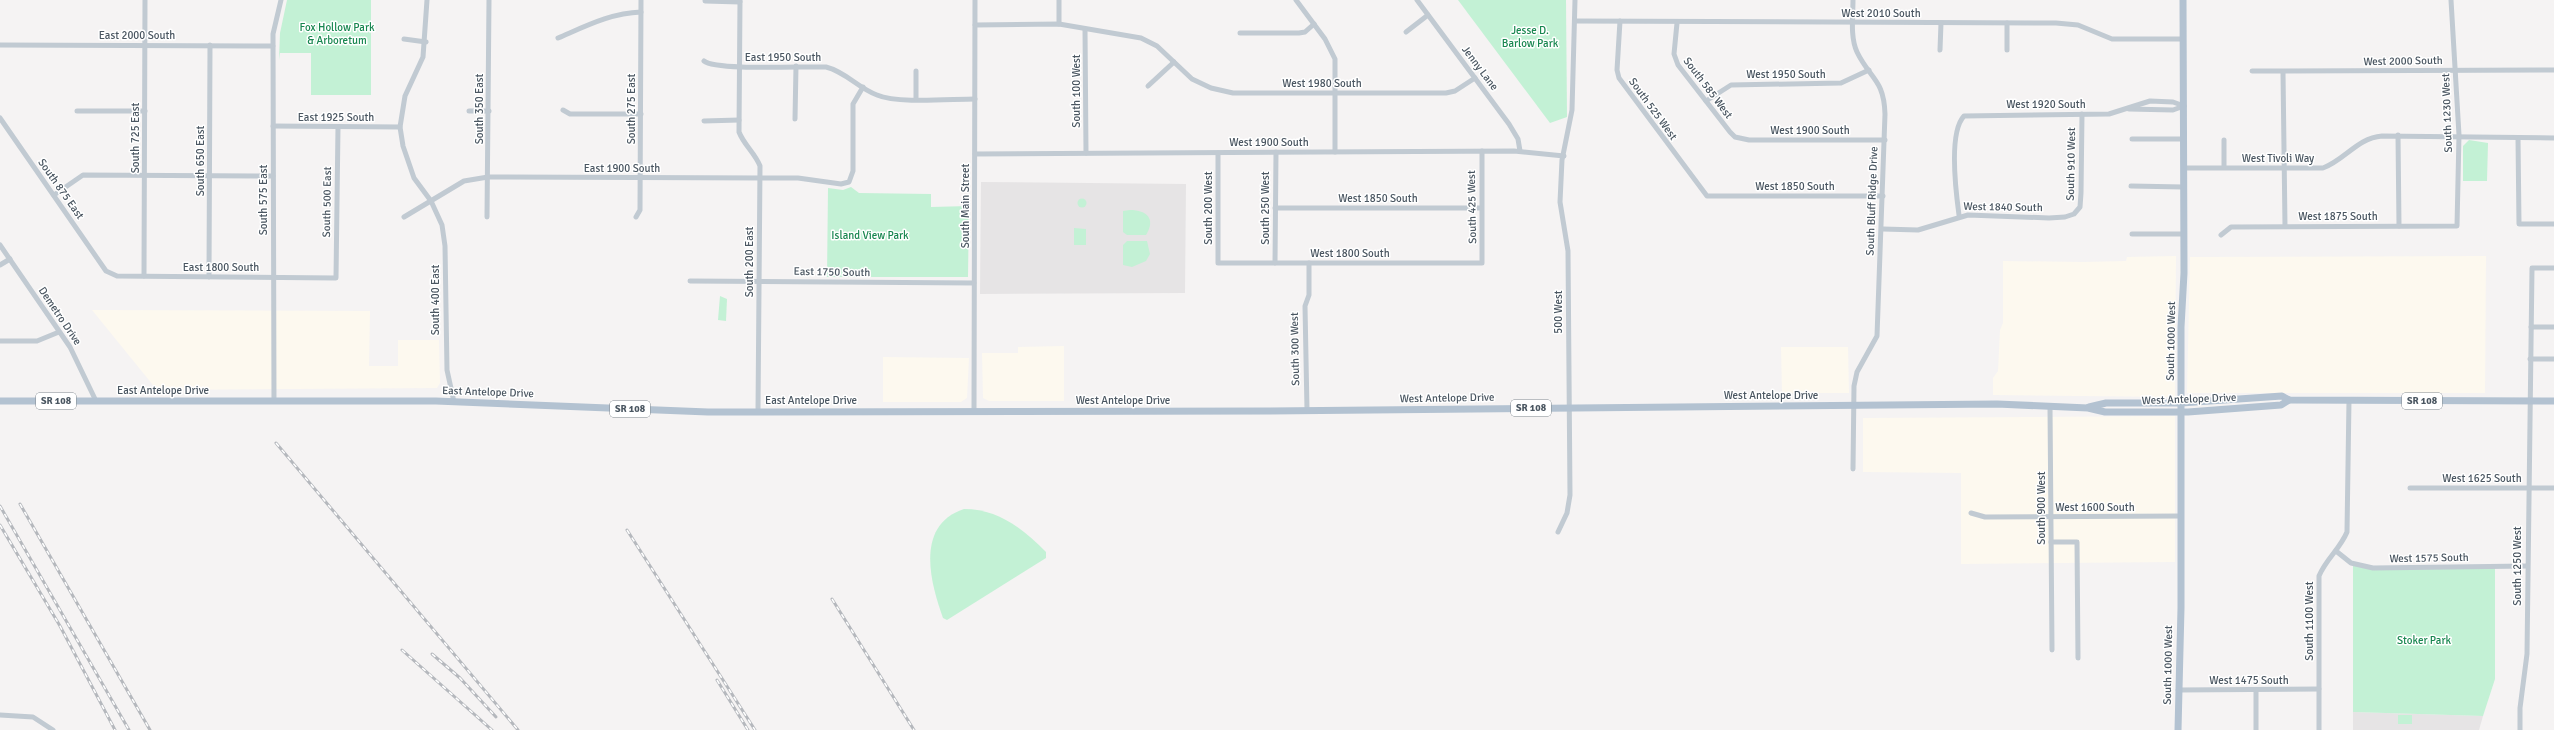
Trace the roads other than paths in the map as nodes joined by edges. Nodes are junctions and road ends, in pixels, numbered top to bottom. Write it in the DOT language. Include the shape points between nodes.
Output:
graph roads {
  1 [pos="145,0"];
  2 [pos="281,0"];
  3 [pos="427,0"];
  4 [pos="489,0"];
  5 [pos="641,0"];
  6 [pos="975,0"];
  7 [pos="1059,0"];
  8 [pos="1296,0"];
  9 [pos="1417,0"];
  10 [pos="1575,0"];
  11 [pos="1853,0"];
  12 [pos="2183,0"];
  13 [pos="2451,0"];
  14 [pos="705,1"];
  15 [pos="740,1"];
  16 [pos="641,12"];
  17 [pos="1428,15"];
  18 [pos="1575,21"];
  19 [pos="1620,21"];
  20 [pos="1677,23"];
  21 [pos="1853,23"];
  22 [pos="1941,23"];
  23 [pos="2007,23"];
  24 [pos="1059,24"];
  25 [pos="1314,24"];
  26 [pos="975,25"];
  27 [pos="1085,29"];
  28 [pos="1406,32"];
  29 [pos="1240,33"];
  30 [pos="558,38"];
  31 [pos="404,39"];
  32 [pos="2184,39"];
  33 [pos="426,42"];
  34 [pos="0,44"];
  35 [pos="145,45"];
  36 [pos="210,45"];
  37 [pos="273,46"];
  38 [pos="1940,50"];
  39 [pos="2007,50"];
  40 [pos="704,61"];
  41 [pos="1174,62"];
  42 [pos="796,66"];
  43 [pos="740,67"];
  44 [pos="1869,70"];
  45 [pos="2455,70"];
  46 [pos="2554,70"];
  47 [pos="916,71"];
  48 [pos="2252,71"];
  49 [pos="2283,72"];
  50 [pos="1475,78"];
  51 [pos="1148,86"];
  52 [pos="863,87"];
  53 [pos="1335,93"];
  54 [pos="916,99"];
  55 [pos="975,99"];
  56 [pos="1706,101"];
  57 [pos="2184,106"];
  58 [pos="563,110"];
  59 [pos="2129,110"];
  60 [pos="77,111"];
  61 [pos="145,111"];
  62 [pos="469,111"];
  63 [pos="488,111"];
  64 [pos="641,114"];
  65 [pos="2082,114"];
  66 [pos="0,118"];
  67 [pos="795,119"];
  68 [pos="739,120"];
  69 [pos="704,121"];
  70 [pos="273,126"];
  71 [pos="338,127"];
  72 [pos="400,127"];
  73 [pos="2398,135"];
  74 [pos="2459,135"];
  75 [pos="1735,137"];
  76 [pos="2518,138"];
  77 [pos="2554,138"];
  78 [pos="2132,139"];
  79 [pos="2184,139"];
  80 [pos="1885,140"];
  81 [pos="2224,140"];
  82 [pos="1482,151"];
  83 [pos="1520,151"];
  84 [pos="1276,152"];
  85 [pos="1335,152"];
  86 [pos="1086,153"];
  87 [pos="1218,153"];
  88 [pos="975,154"];
  89 [pos="1564,156"];
  90 [pos="2224,167"];
  91 [pos="2184,168"];
  92 [pos="2285,168"];
  93 [pos="144,176"];
  94 [pos="210,176"];
  95 [pos="273,176"];
  96 [pos="488,177"];
  97 [pos="640,178"];
  98 [pos="760,178"];
  99 [pos="2131,186"];
  100 [pos="2184,187"];
  101 [pos="54,195"];
  102 [pos="1707,196"];
  103 [pos="1883,196"];
  104 [pos="431,201"];
  105 [pos="1275,208"];
  106 [pos="1480,208"];
  107 [pos="2077,212"];
  108 [pos="1959,216"];
  109 [pos="404,217"];
  110 [pos="487,218"];
  111 [pos="636,218"];
  112 [pos="2554,224"];
  113 [pos="2285,226"];
  114 [pos="2399,226"];
  115 [pos="2457,226"];
  116 [pos="1883,229"];
  117 [pos="2132,234"];
  118 [pos="2184,234"];
  119 [pos="2221,235"];
  120 [pos="0,245"];
  121 [pos="10,259"];
  122 [pos="1218,263"];
  123 [pos="1275,263"];
  124 [pos="1309,263"];
  125 [pos="1482,263"];
  126 [pos="0,265"];
  127 [pos="2554,268"];
  128 [pos="106,271"];
  129 [pos="144,276"];
  130 [pos="209,277"];
  131 [pos="272,277"];
  132 [pos="336,278"];
  133 [pos="690,281"];
  134 [pos="759,281"];
  135 [pos="974,283"];
  136 [pos="2531,327"];
  137 [pos="2554,327"];
  138 [pos="59,332"];
  139 [pos="0,341"];
  140 [pos="2530,359"];
  141 [pos="2554,359"];
  142 [pos="2289,400"];
  143 [pos="2349,400"];
  144 [pos="0,401"];
  145 [pos="96,401"];
  146 [pos="274,401"];
  147 [pos="2530,401"];
  148 [pos="2554,401"];
  149 [pos="454,402"];
  150 [pos="2181,403"];
  151 [pos="1854,405"];
  152 [pos="2050,407"];
  153 [pos="1568,408"];
  154 [pos="2088,408"];
  155 [pos="1307,410"];
  156 [pos="758,411"];
  157 [pos="974,412"];
  158 [pos="2181,412"];
  159 [pos="1853,469"];
  160 [pos="2410,488"];
  161 [pos="2528,488"];
  162 [pos="2554,488"];
  163 [pos="1971,513"];
  164 [pos="2181,516"];
  165 [pos="2051,517"];
  166 [pos="1558,532"];
  167 [pos="2051,542"];
  168 [pos="2336,551"];
  169 [pos="2527,566"];
  170 [pos="2052,650"];
  171 [pos="2078,658"];
  172 [pos="2319,689"];
  173 [pos="2178,690"];
  174 [pos="2256,690"];
  175 [pos="0,715"];
  176 [pos="53,730"];
  177 [pos="2178,730"];
  178 [pos="2256,730"];
  179 [pos="2319,730"];
  180 [pos="2520,730"];
  1 -- 35 [label="street, South 725 East"];
  2 -- 37 [label="street, South 575 East" via="273,34"];
  3 -- 33 [label="street, South 400 East"];
  4 -- 63 [label="street, South 350 East"];
  5 -- 16 [label="street, South 275 East"];
  6 -- 26 [label="street, South Main Street"];
  7 -- 24 [label="street"];
  8 -- 25 [label="street"];
  9 -- 17 [label="street, Jenny Lane"];
  10 -- 18 [label="street, 500 West"];
  11 -- 21 [label="street, South Bluff Ridge Drive"];
  12 -- 32 [label="main road, South 1000 West"];
  13 -- 45 [label="street, South 1230 West"];
  14 -- 15 [label="street, South 200 East"];
  15 -- 43 [label="street, South 200 East"];
  16 -- 30 [label="street" via="608,16"];
  16 -- 64 [label="street, South 275 East"];
  17 -- 28 [label="street"];
  17 -- 50 [label="street, Jenny Lane"];
  18 -- 19 [label="street, West 2010 South"];
  18 -- 89 [label="street, 500 West" via="1574,92"];
  19 -- 20 [label="street, West 2010 South"];
  19 -- 102 [label="street, South 525 West" via="1617,70 1622,85"];
  20 -- 21 [label="street, West 2010 South"];
  20 -- 56 [label="street, South 585 West" via="1675,61"];
  21 -- 22 [label="street, West 2010 South"];
  21 -- 44 [label="street, South Bluff Ridge Drive" via="1855,47"];
  22 -- 23 [label="street, West 2010 South"];
  22 -- 38 [label="street"];
  23 -- 32 [label="street, West 2010 South" via="2071,24 2112,39"];
  23 -- 39 [label="street"];
  24 -- 26 [label="street, West 1980 South"];
  24 -- 27 [label="street, West 1980 South"];
  25 -- 29 [label="street" via="1305,32 1299,33"];
  25 -- 53 [label="street" via="1335,59"];
  26 -- 55 [label="street, South Main Street"];
  27 -- 41 [label="street, West 1980 South" via="1141,38 1157,46"];
  27 -- 86 [label="street, South 100 West"];
  31 -- 33 [label="street"];
  32 -- 57 [label="main road, South 1000 West"];
  33 -- 72 [label="street, South 400 East" via="423,57 405,96"];
  34 -- 35 [label="street, East 2000 South"];
  35 -- 36 [label="street, East 2000 South"];
  35 -- 61 [label="street, South 725 East"];
  36 -- 37 [label="street, East 2000 South"];
  36 -- 94 [label="street, South 650 East"];
  37 -- 70 [label="street, South 575 East"];
  40 -- 43 [label="street, East 1950 South" via="709,65"];
  41 -- 51 [label="street"];
  41 -- 53 [label="street, West 1980 South" via="1192,79 1211,88 1233,93"];
  42 -- 43 [label="street, East 1950 South"];
  42 -- 52 [label="street, East 1950 South" via="839,70"];
  42 -- 67 [label="street"];
  43 -- 68 [label="street, South 200 East"];
  44 -- 56 [label="street, West 1950 South" via="1841,83 1731,85"];
  44 -- 80 [label="street, South Bluff Ridge Drive" via="1884,94"];
  45 -- 46 [label="street, West 2000 South"];
  45 -- 49 [label="street, West 2000 South"];
  45 -- 74 [label="street, South 1230 West"];
  47 -- 54 [label="street"];
  48 -- 49 [label="street, West 2000 South"];
  49 -- 92 [label="street"];
  50 -- 53 [label="street, West 1980 South" via="1455,91 1446,93"];
  50 -- 83 [label="street, Jenny Lane" via="1512,129 1518,139"];
  52 -- 54 [label="street, East 1950 South" via="883,97"];
  52 -- 98 [label="street, East 1900 South" via="853,104 853,171 849,182 841,184 798,178"];
  53 -- 85 [label="street"];
  54 -- 55 [label="street, East 1950 South"];
  55 -- 88 [label="street, South Main Street"];
  56 -- 75 [label="street, South 585 West"];
  57 -- 59 [label="street, West 1920 South" via="2174,110"];
  57 -- 59 [label="street, West 1920 South" via="2173,102 2150,101"];
  57 -- 79 [label="main road, South 1000 West"];
  58 -- 64 [label="street" via="570,114"];
  59 -- 65 [label="street, West 1920 South" via="2113,114"];
  60 -- 61 [label="street"];
  61 -- 93 [label="street, South 725 East"];
  62 -- 63 [label="street"];
  63 -- 96 [label="street, South 350 East"];
  64 -- 97 [label="street, South 275 East"];
  65 -- 107 [label="street, South 910 West" via="2081,194 2080,208"];
  65 -- 108 [label="street, West 1920 South" via="1968,114 1963,117 1955,131"];
  66 -- 101 [label="street, South 875 East"];
  68 -- 69 [label="street"];
  68 -- 98 [label="street, South 200 East" via="739,132 743,142 760,166"];
  70 -- 71 [label="street, East 1925 South"];
  70 -- 95 [label="street, South 575 East"];
  71 -- 72 [label="street, East 1925 South"];
  71 -- 132 [label="street, South 500 East"];
  72 -- 104 [label="street, South 400 East" via="402,146 414,178"];
  73 -- 74 [label="street, West Tivoli Way"];
  73 -- 92 [label="street, West Tivoli Way" via="2374,137 2357,143 2334,164 2323,168"];
  73 -- 114 [label="street"];
  74 -- 76 [label="street"];
  74 -- 115 [label="street, South 1230 West"];
  75 -- 80 [label="street, West 1900 South" via="1749,140"];
  76 -- 77 [label="street"];
  76 -- 112 [label="street" via="2519,224"];
  78 -- 79 [label="street"];
  79 -- 91 [label="main road, South 1000 West"];
  80 -- 103 [label="street, South Bluff Ridge Drive"];
  81 -- 90 [label="street"];
  82 -- 83 [label="street, West 1900 South"];
  82 -- 85 [label="street, West 1900 South"];
  82 -- 106 [label="street, South 425 West"];
  83 -- 89 [label="street, West 1900 South"];
  84 -- 85 [label="street, West 1900 South"];
  84 -- 87 [label="street, West 1900 South"];
  84 -- 105 [label="street, South 250 West"];
  86 -- 87 [label="street, West 1900 South"];
  86 -- 88 [label="street, West 1900 South"];
  87 -- 122 [label="street, South 200 West"];
  88 -- 135 [label="street, South Main Street"];
  89 -- 153 [label="street, 500 West" via="1560,202 1568,251"];
  90 -- 91 [label="street, West Tivoli Way"];
  90 -- 92 [label="street, West Tivoli Way"];
  91 -- 100 [label="main road, South 1000 West"];
  92 -- 113 [label="street"];
  93 -- 94 [label="street"];
  93 -- 101 [label="street" via="83,176"];
  93 -- 129 [label="street, South 725 East"];
  94 -- 95 [label="street"];
  94 -- 130 [label="street, South 650 East"];
  95 -- 131 [label="street, South 575 East"];
  96 -- 97 [label="street, East 1900 South"];
  96 -- 104 [label="street, East 1900 South" via="464,181"];
  96 -- 110 [label="street, South 350 East"];
  97 -- 98 [label="street, East 1900 South"];
  97 -- 111 [label="street, South 275 East" via="640,210"];
  98 -- 134 [label="street, South 200 East"];
  99 -- 100 [label="street"];
  100 -- 118 [label="main road, South 1000 West"];
  101 -- 128 [label="street, South 875 East"];
  102 -- 103 [label="street, West 1850 South"];
  103 -- 116 [label="street, South Bluff Ridge Drive"];
  104 -- 109 [label="street, East 1900 South"];
  104 -- 149 [label="street, South 400 East" via="442,225 446,246 447,370"];
  105 -- 106 [label="street, West 1850 South"];
  105 -- 123 [label="street, South 250 West"];
  106 -- 125 [label="street, South 425 West"];
  107 -- 108 [label="street, West 1840 South" via="2065,217"];
  108 -- 116 [label="street, West 1840 South" via="1923,229"];
  113 -- 114 [label="street, West 1875 South"];
  113 -- 119 [label="street, West 1875 South" via="2231,227"];
  114 -- 115 [label="street, West 1875 South"];
  116 -- 151 [label="street, South Bluff Ridge Drive" via="1878,336 1857,372"];
  117 -- 118 [label="street"];
  118 -- 150 [label="main road, South 1000 West"];
  120 -- 121 [label="street, Demetro Drive"];
  121 -- 126 [label="street"];
  121 -- 138 [label="street, Demetro Drive"];
  122 -- 123 [label="street, West 1800 South"];
  123 -- 124 [label="street, West 1800 South"];
  124 -- 125 [label="street, West 1800 South"];
  124 -- 155 [label="street, South 300 West" via="1309,295 1305,306"];
  127 -- 136 [label="street, South 1250 West" via="2532,268"];
  128 -- 129 [label="street, East 1800 South" via="117,276"];
  129 -- 130 [label="street, East 1800 South"];
  130 -- 131 [label="street, East 1800 South"];
  131 -- 132 [label="street, East 1800 South"];
  131 -- 146 [label="street, South 575 East"];
  133 -- 134 [label="street, East 1750 South"];
  134 -- 135 [label="street, East 1750 South"];
  134 -- 156 [label="street, South 200 East"];
  135 -- 157 [label="street, South Main Street"];
  136 -- 137 [label="street"];
  136 -- 140 [label="street, South 1250 West"];
  138 -- 139 [label="street" via="37,341"];
  138 -- 145 [label="street, Demetro Drive" via="76,358"];
  140 -- 141 [label="street"];
  140 -- 147 [label="street, South 1250 West"];
  142 -- 143 [label="main road, West Antelope Drive / SR 108"];
  142 -- 150 [label="main road, West Antelope Drive / SR 108" via="2282,396"];
  142 -- 158 [label="main road, West Antelope Drive / SR 108" via="2281,405"];
  143 -- 147 [label="main road, West Antelope Drive / SR 108"];
  143 -- 168 [label="street, South 1100 West" via="2347,532"];
  144 -- 145 [label="main road, East Antelope Drive / SR 108"];
  145 -- 146 [label="main road, East Antelope Drive / SR 108"];
  146 -- 149 [label="main road, East Antelope Drive / SR 108"];
  147 -- 148 [label="main road, West Antelope Drive / SR 108"];
  147 -- 161 [label="street, South 1250 West"];
  149 -- 156 [label="main road, East Antelope Drive / SR 108" via="656,410"];
  150 -- 154 [label="main road, West Antelope Drive / SR 108" via="2106,403"];
  150 -- 158 [label="main road, South 1000 West"];
  151 -- 152 [label="main road, West Antelope Drive / SR 108" via="1997,404"];
  151 -- 153 [label="main road, West Antelope Drive / SR 108"];
  151 -- 159 [label="street, South Bluff Ridge Drive"];
  152 -- 154 [label="main road, West Antelope Drive / SR 108"];
  152 -- 165 [label="street, South 900 West"];
  153 -- 155 [label="main road, West Antelope Drive / SR 108"];
  153 -- 166 [label="street, 500 West" via="1570,495 1567,513"];
  154 -- 158 [label="main road, West Antelope Drive / SR 108" via="2105,412"];
  155 -- 157 [label="main road, West Antelope Drive / SR 108"];
  156 -- 157 [label="main road, East Antelope Drive / SR 108"];
  158 -- 164 [label="main road, South 1000 West"];
  160 -- 161 [label="street, West 1625 South"];
  161 -- 162 [label="street, West 1625 South"];
  161 -- 169 [label="street, South 1250 West"];
  163 -- 165 [label="street, West 1600 South" via="1985,517"];
  164 -- 165 [label="street, West 1600 South"];
  164 -- 173 [label="main road, South 1000 West"];
  165 -- 167 [label="street, South 900 West"];
  167 -- 170 [label="street, South 900 West"];
  167 -- 171 [label="street" via="2077,542"];
  168 -- 169 [label="street, West 1575 South" via="2351,563 2373,568"];
  168 -- 172 [label="street, South 1100 West" via="2324,562 2319,576"];
  169 -- 180 [label="street, South 1250 West" via="2527,654 2520,708"];
  172 -- 174 [label="street, West 1475 South"];
  172 -- 179 [label="street, South 1100 West"];
  173 -- 174 [label="street, West 1475 South"];
  173 -- 177 [label="main road, South 1000 West"];
  174 -- 178 [label="street"];
  175 -- 176 [label="street" via="33,717"];
}
